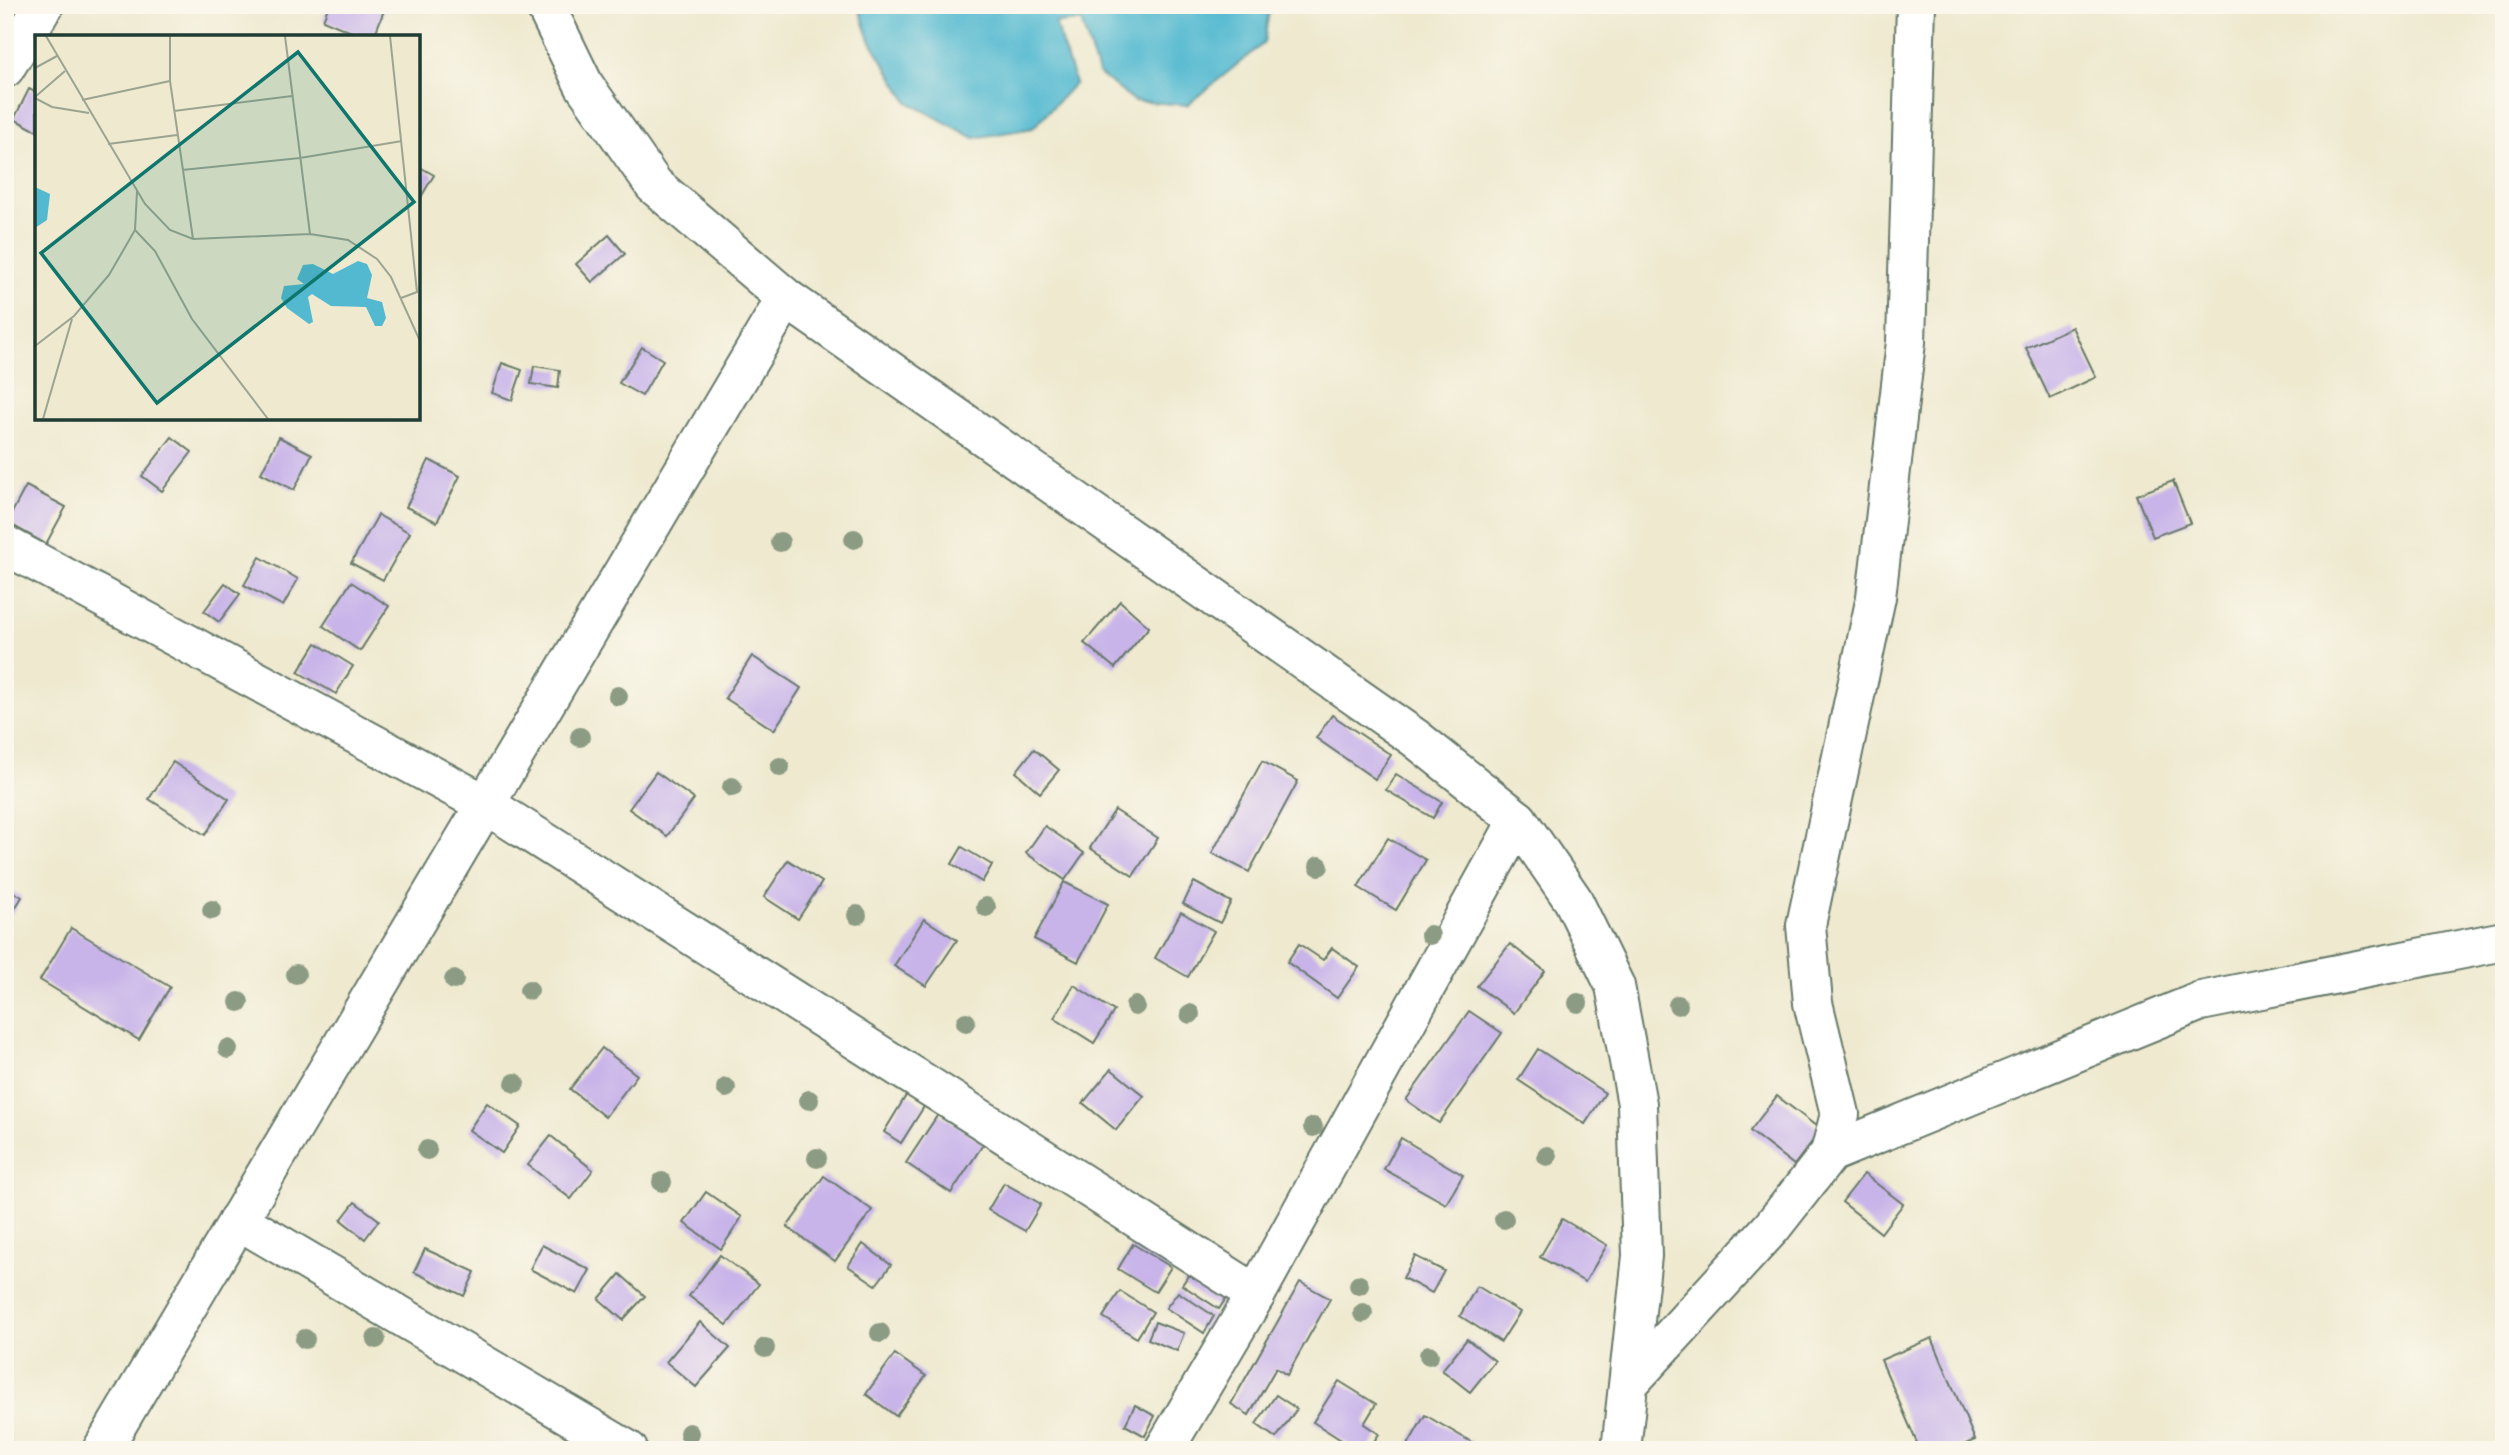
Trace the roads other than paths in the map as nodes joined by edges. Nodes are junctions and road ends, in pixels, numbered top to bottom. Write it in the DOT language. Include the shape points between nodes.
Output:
graph roads {
  1 [pos="44,5"];
  2 [pos="545,5"];
  3 [pos="1916,5"];
  4 [pos="5,68"];
  5 [pos="786,298"];
  6 [pos="5,545"];
  7 [pos="485,804"];
  8 [pos="1518,820"];
  9 [pos="2504,942"];
  10 [pos="1830,1153"];
  11 [pos="238,1220"];
  12 [pos="1256,1294"];
  13 [pos="1629,1383"];
  14 [pos="102,1450"];
  15 [pos="628,1450"];
  16 [pos="1164,1450"];
  17 [pos="1621,1450"];
  1 -- 4 [label="street"];
  2 -- 5 [label="street" via="584,85 654,185"];
  3 -- 10 [label="street" via="1906,342 1876,597 1806,925 1813,1003 1840,1114"];
  5 -- 7 [label="street"];
  5 -- 8 [label="street" via="1415,738"];
  6 -- 7 [label="street"];
  7 -- 11 [label="street"];
  7 -- 12 [label="street"];
  8 -- 12 [label="street"];
  8 -- 13 [label="street" via="1573,900 1615,986 1638,1131 1642,1256"];
  9 -- 10 [label="street" via="2201,1001"];
  10 -- 13 [label="street" via="1772,1227"];
  11 -- 14 [label="street"];
  11 -- 15 [label="street"];
  12 -- 16 [label="street"];
  13 -- 17 [label="street"];
}
